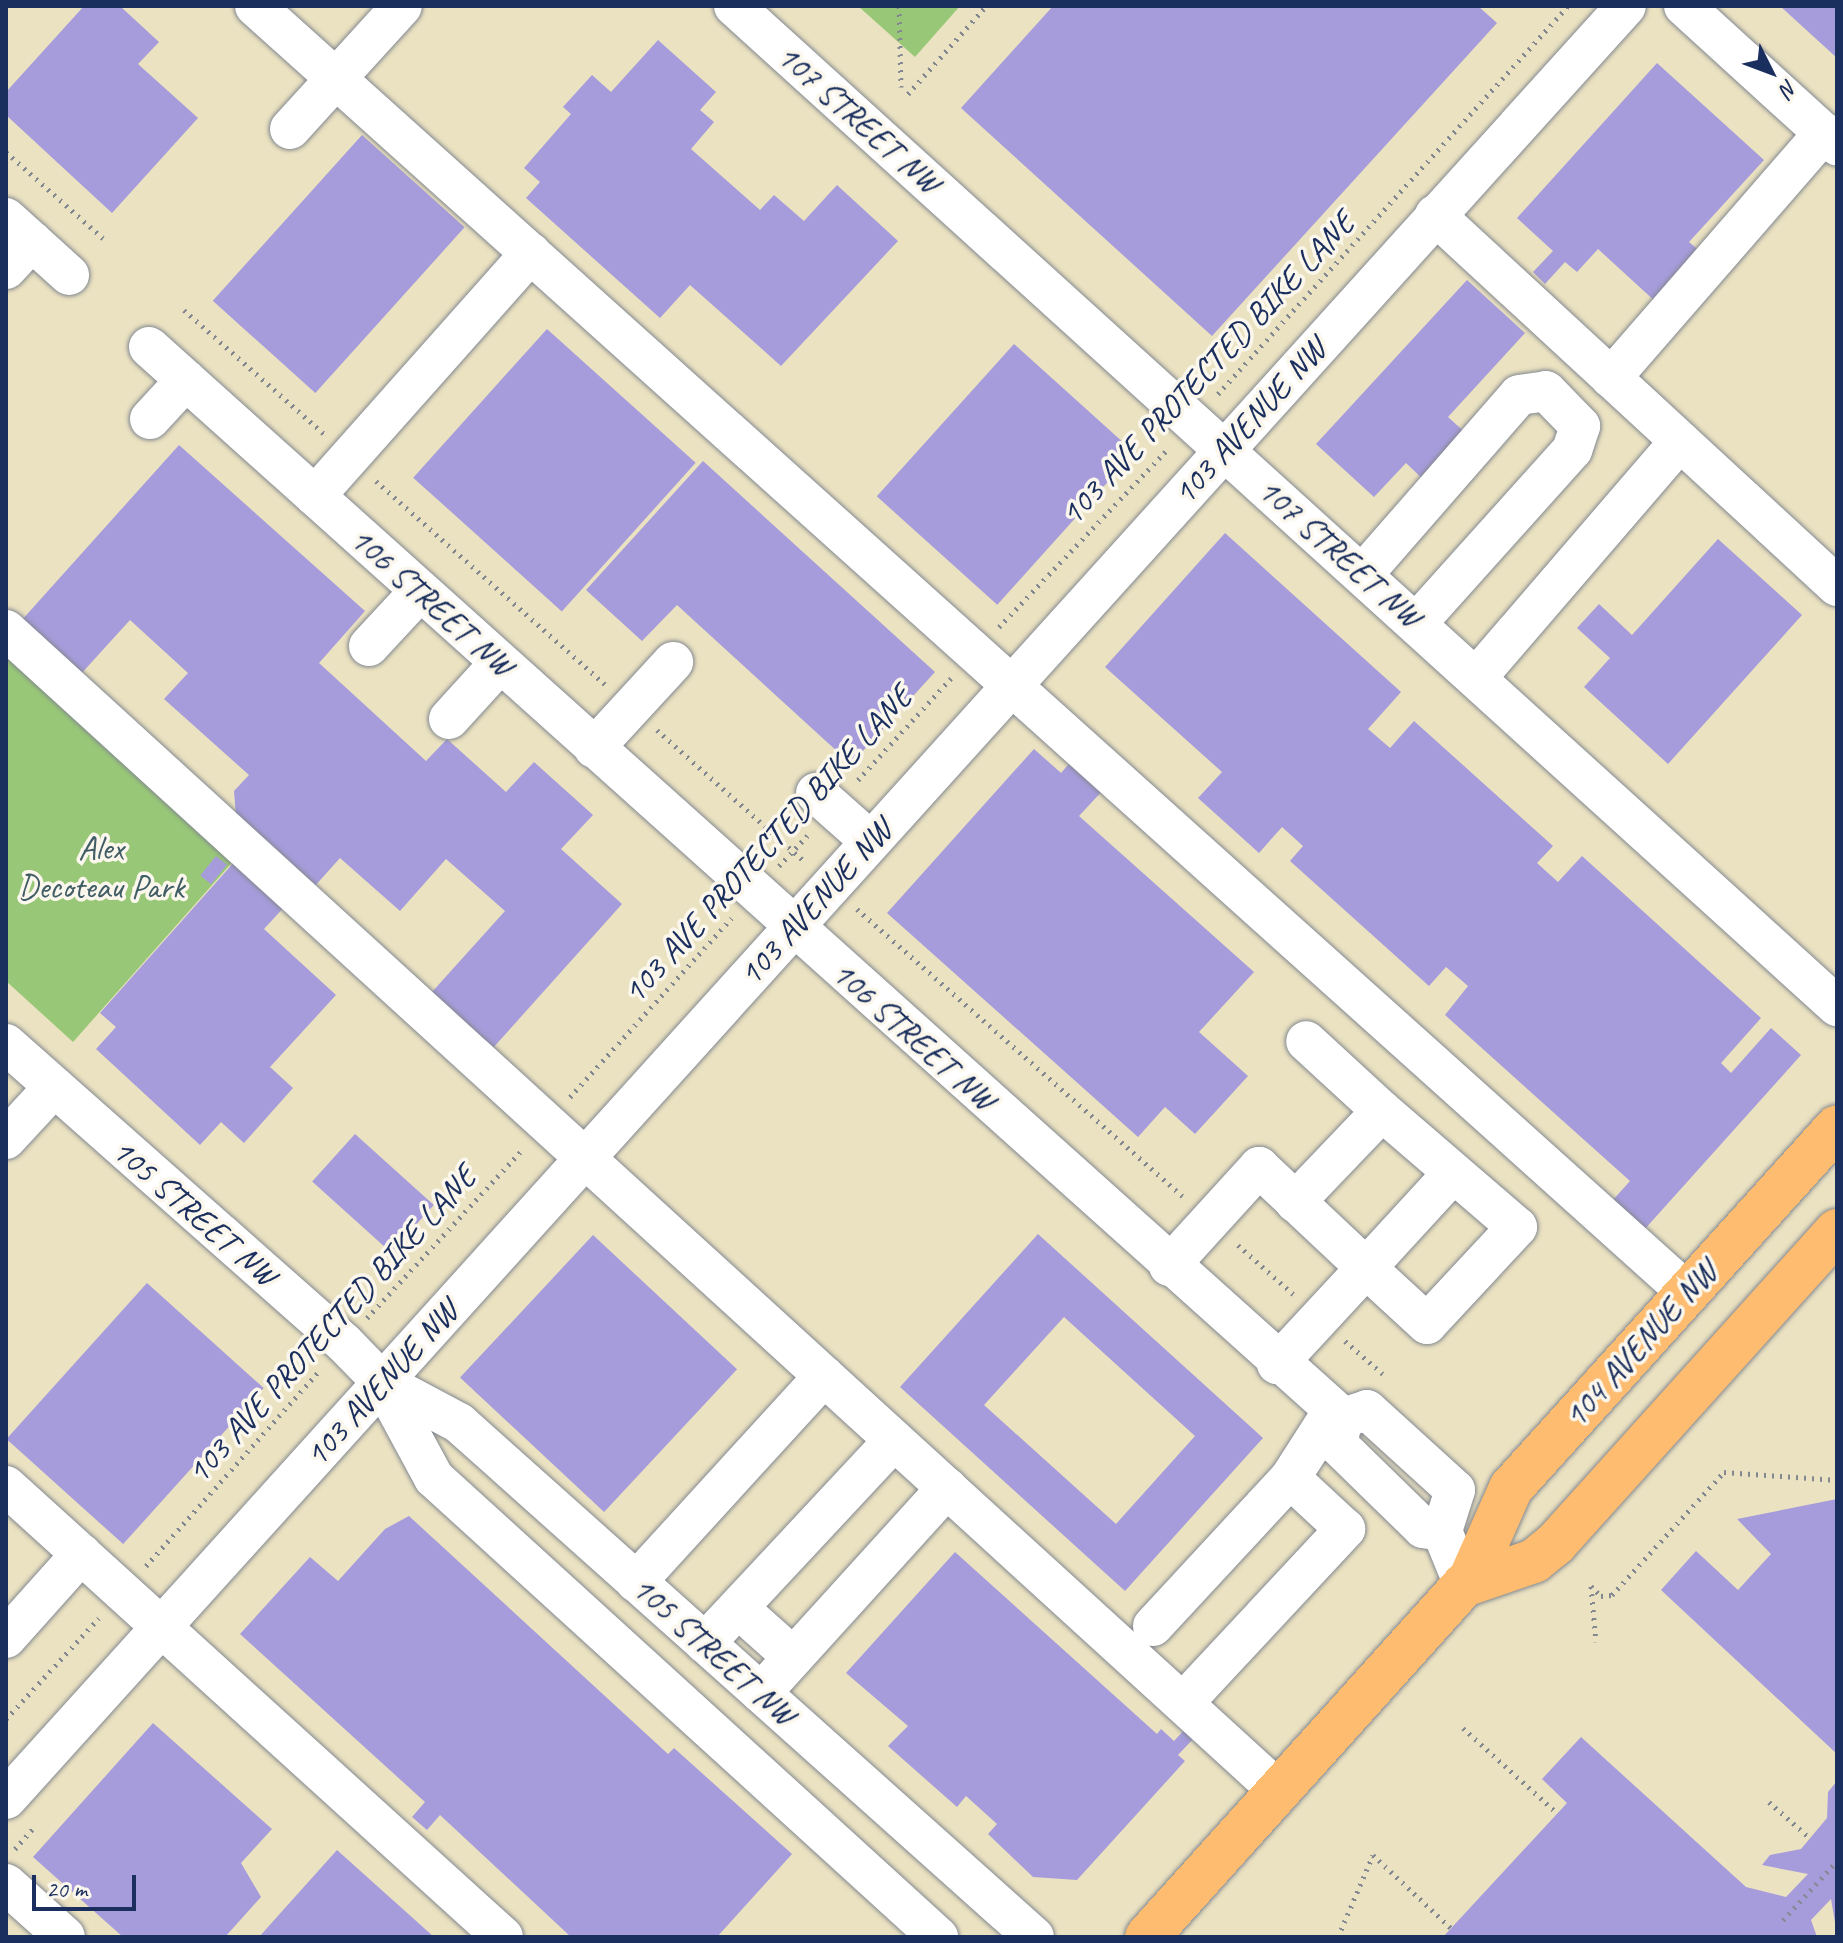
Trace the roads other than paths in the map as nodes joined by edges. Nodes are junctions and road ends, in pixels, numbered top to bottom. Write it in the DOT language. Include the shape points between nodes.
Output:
graph roads {
  1 [pos="255,6"];
  2 [pos="402,6"];
  3 [pos="734,6"];
  4 [pos="1626,6"];
  5 [pos="1684,6"];
  6 [pos="335,78"];
  7 [pos="290,129"];
  8 [pos="1830,139"];
  9 [pos="1435,215"];
  10 [pos="15,243"];
  11 [pos="531,253"];
  12 [pos="69,275"];
  13 [pos="149,347"];
  14 [pos="1611,378"];
  15 [pos="186,380"];
  16 [pos="150,419"];
  17 [pos="1680,441"];
  18 [pos="1224,448"];
  19 [pos="315,496"];
  20 [pos="1363,574"];
  21 [pos="1837,586"];
  22 [pos="420,591"];
  23 [pos="1417,623"];
  24 [pos="6,630"];
  25 [pos="369,646"];
  26 [pos="673,662"];
  27 [pos="500,663"];
  28 [pos="1477,677"];
  29 [pos="1013,683"];
  30 [pos="449,719"];
  31 [pos="594,748"];
  32 [pos="825,800"];
  33 [pos="870,841"];
  34 [pos="793,927"];
  35 [pos="1837,1006"];
  36 [pos="1306,1041"];
  37 [pos="6,1044"];
  38 [pos="54,1087"];
  39 [pos="1382,1111"];
  40 [pos="1837,1127"];
  41 [pos="6,1139"];
  42 [pos="585,1157"];
  43 [pos="1453,1173"];
  44 [pos="1295,1202"];
  45 [pos="1837,1231"];
  46 [pos="1169,1266"];
  47 [pos="1366,1268"];
  48 [pos="1687,1292"];
  49 [pos="1277,1364"];
  50 [pos="824,1376"];
  51 [pos="382,1382"];
  52 [pos="1338,1414"];
  53 [pos="894,1440"];
  54 [pos="1290,1478"];
  55 [pos="947,1488"];
  56 [pos="13,1505"];
  57 [pos="81,1554"];
  58 [pos="636,1582"];
  59 [pos="1467,1583"];
  60 [pos="738,1608"];
  61 [pos="162,1626"];
  62 [pos="1153,1626"];
  63 [pos="6,1638"];
  64 [pos="705,1643"];
  65 [pos="793,1657"];
  66 [pos="761,1693"];
  67 [pos="1183,1703"];
  68 [pos="1279,1791"];
  69 [pos="6,1799"];
  70 [pos="6,1884"];
  71 [pos="65,1937"];
  72 [pos="503,1937"];
  73 [pos="938,1937"];
  74 [pos="1034,1937"];
  75 [pos="1147,1937"];
  1 -- 6 [label="street"];
  2 -- 6 [label="street"];
  3 -- 18 [label="street, 107 STREET NW"];
  4 -- 9 [label="street, 103 AVENUE NW"];
  5 -- 8 [label="street"];
  6 -- 7 [label="street"];
  6 -- 11 [label="street"];
  8 -- 14 [label="street"];
  9 -- 14 [label="street"];
  9 -- 18 [label="street, 103 AVENUE NW"];
  10 -- 12 [label="street"];
  11 -- 19 [label="street"];
  11 -- 29 [label="street"];
  13 -- 15 [label="street, 106 STREET NW"];
  14 -- 17 [label="street"];
  15 -- 16 [label="street"];
  15 -- 19 [label="street, 106 STREET NW"];
  17 -- 21 [label="street"];
  17 -- 28 [label="street"];
  18 -- 20 [label="street, 107 STREET NW"];
  18 -- 29 [label="street, 103 AVENUE NW"];
  19 -- 22 [label="street, 106 STREET NW"];
  20 -- 23 [label="street, 107 STREET NW"];
  20 -- 23 [label="street" via="1519,395 1546,391 1580,426 1572,450"];
  22 -- 25 [label="street"];
  22 -- 27 [label="street, 106 STREET NW"];
  23 -- 28 [label="street, 107 STREET NW"];
  24 -- 42 [label="street"];
  26 -- 31 [label="street"];
  27 -- 30 [label="street"];
  27 -- 31 [label="street, 106 STREET NW"];
  28 -- 35 [label="street, 107 STREET NW"];
  29 -- 33 [label="street, 103 AVENUE NW"];
  29 -- 48 [label="street"];
  31 -- 34 [label="street, 106 STREET NW"];
  32 -- 33 [label="street"];
  33 -- 34 [label="street, 103 AVENUE NW"];
  34 -- 42 [label="street, 103 AVENUE NW"];
  34 -- 46 [label="street, 106 STREET NW"];
  36 -- 39 [label="street"];
  37 -- 38 [label="street, 105 STREET NW"];
  38 -- 41 [label="street"];
  38 -- 51 [label="street, 105 STREET NW"];
  39 -- 43 [label="street"];
  39 -- 44 [label="street"];
  40 -- 48 [label="main road, 104 AVENUE NW"];
  42 -- 50 [label="street"];
  42 -- 51 [label="street, 103 AVENUE NW"];
  43 -- 47 [label="street"];
  43 -- 47 [label="street" via="1517,1227 1427,1324"];
  44 -- 46 [label="street" via="1259,1167"];
  44 -- 47 [label="street"];
  45 -- 59 [label="main road, 104 AVENUE NW" via="1556,1543 1534,1561"];
  46 -- 49 [label="street, 106 STREET NW"];
  47 -- 49 [label="street"];
  48 -- 59 [label="main road, 104 AVENUE NW" via="1511,1488"];
  49 -- 52 [label="street, 106 STREET NW"];
  50 -- 53 [label="street"];
  50 -- 58 [label="street"];
  51 -- 58 [label="street, 105 STREET NW" via="459,1423"];
  51 -- 61 [label="street, 103 AVENUE NW"];
  51 -- 73 [label="street, 105 STREET NW" via="434,1478"];
  52 -- 54 [label="street"];
  52 -- 59 [label="street" via="1337,1444 1423,1528 1442,1531"];
  53 -- 55 [label="street"];
  53 -- 60 [label="street"];
  54 -- 62 [label="street"];
  54 -- 67 [label="street" via="1345,1529"];
  55 -- 65 [label="street"];
  55 -- 67 [label="street"];
  56 -- 57 [label="street"];
  57 -- 61 [label="street"];
  57 -- 63 [label="street"];
  58 -- 64 [label="street, 105 STREET NW"];
  59 -- 68 [label="main road, 104 AVENUE NW"];
  60 -- 64 [label="street"];
  60 -- 65 [label="street"];
  61 -- 69 [label="street, 103 AVENUE NW"];
  61 -- 72 [label="street"];
  64 -- 66 [label="street, 105 STREET NW"];
  65 -- 66 [label="street"];
  66 -- 74 [label="street, 105 STREET NW"];
  67 -- 68 [label="street"];
  68 -- 75 [label="main road, 104 AVENUE NW"];
  70 -- 71 [label="street"];
}
